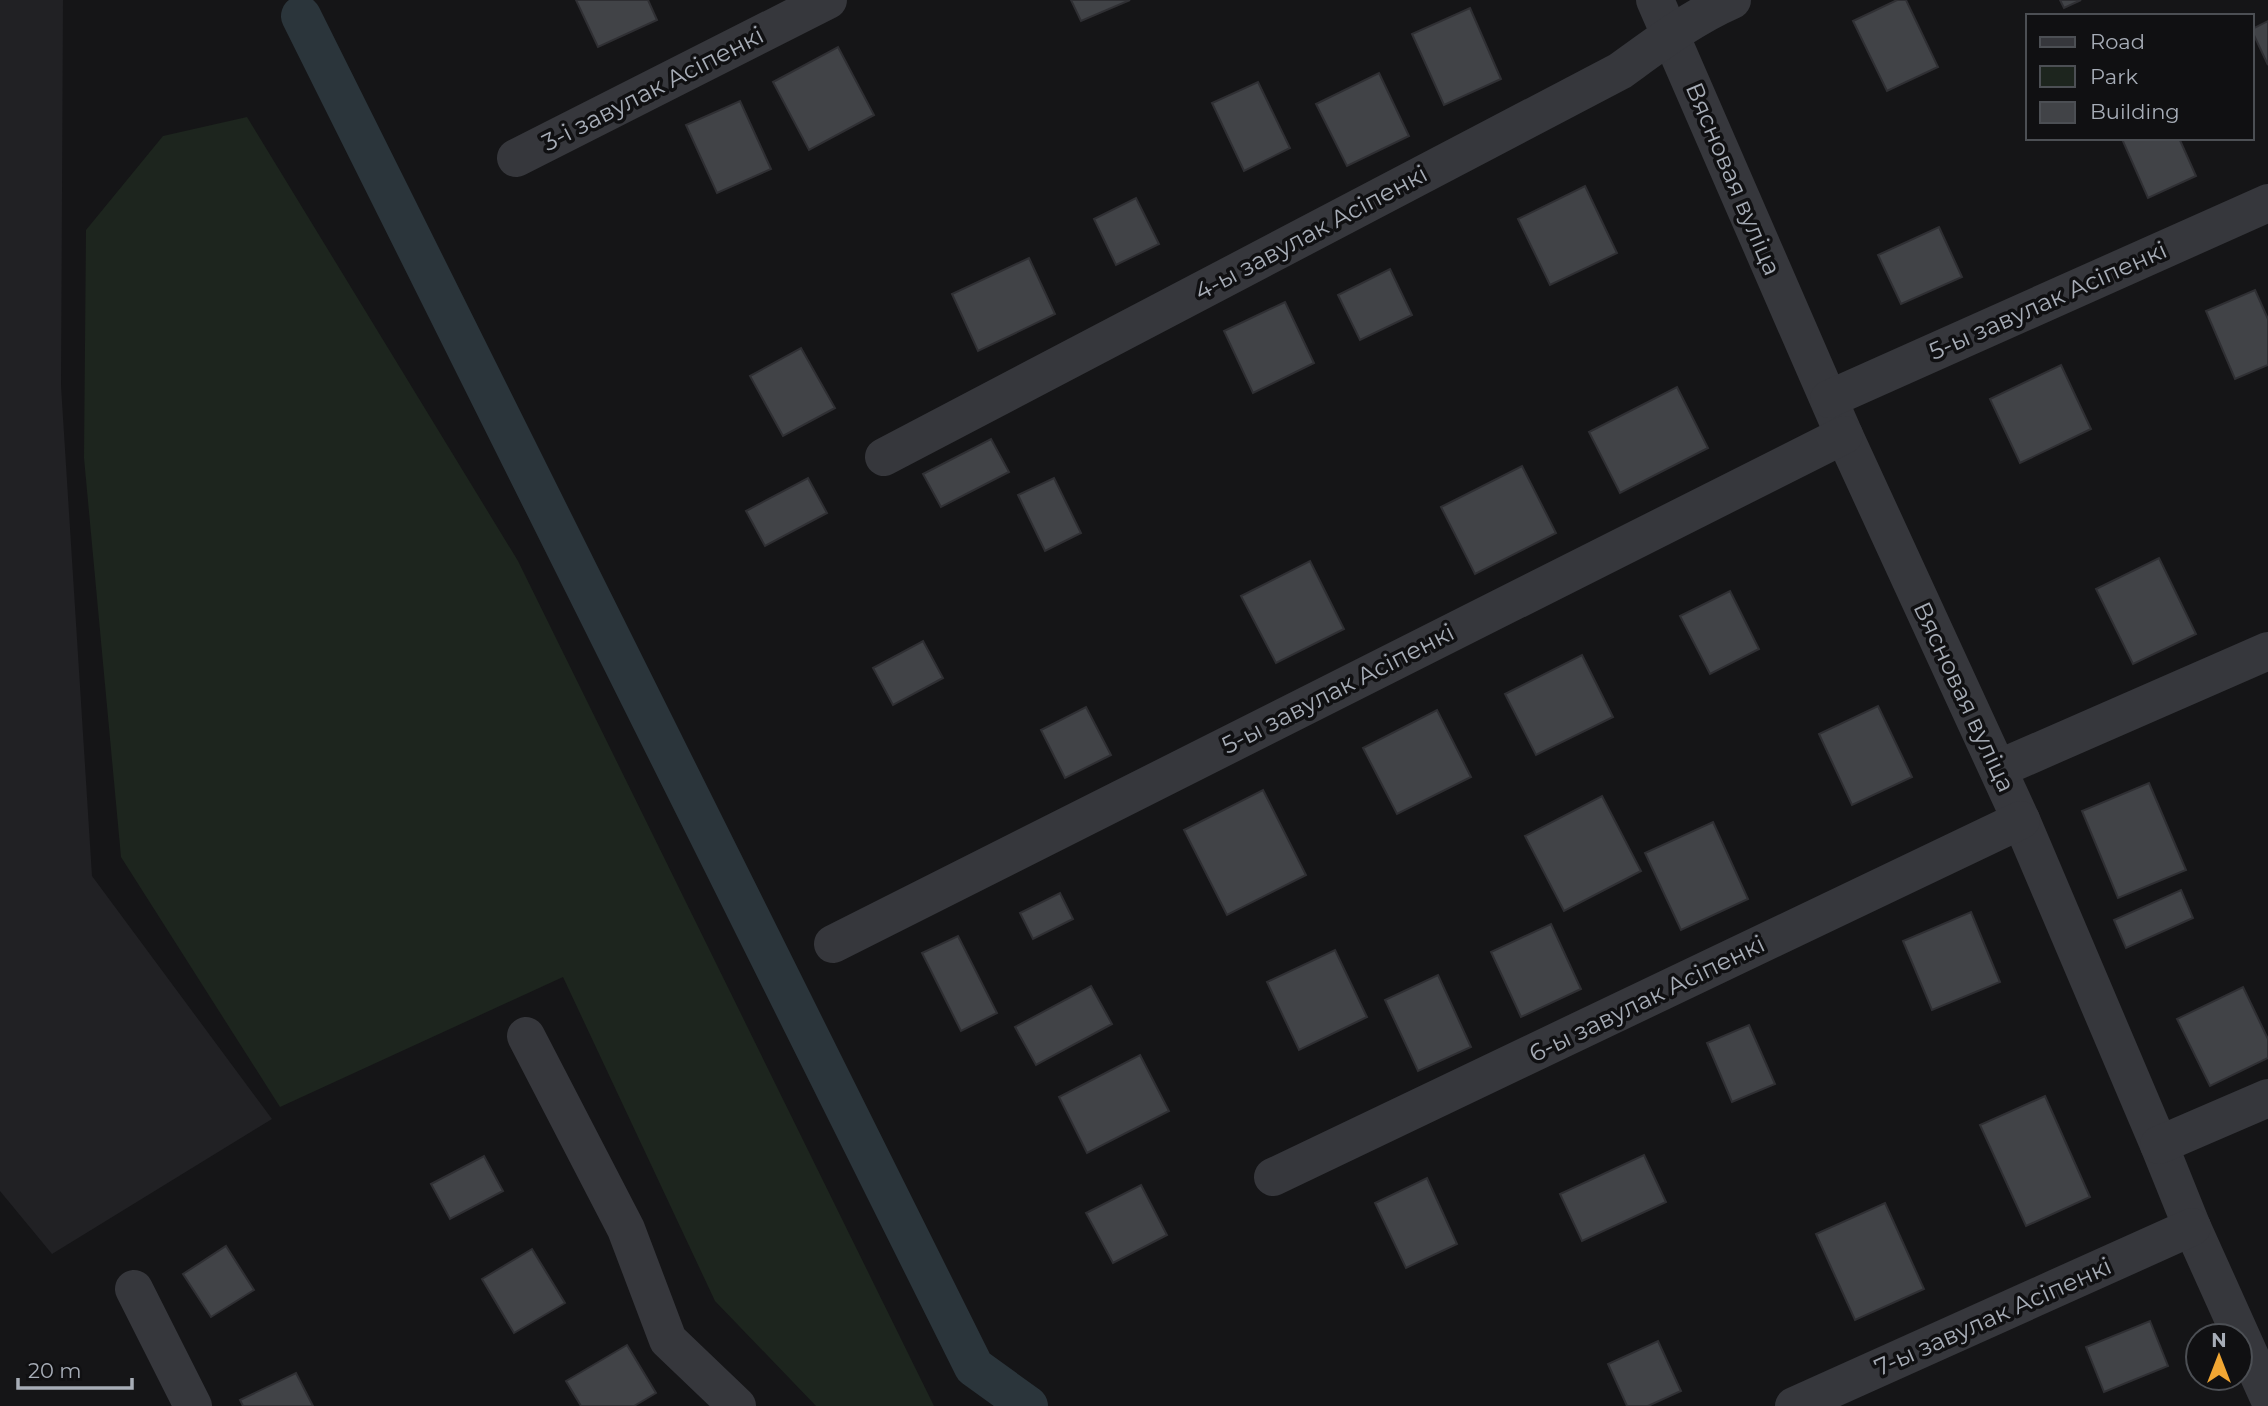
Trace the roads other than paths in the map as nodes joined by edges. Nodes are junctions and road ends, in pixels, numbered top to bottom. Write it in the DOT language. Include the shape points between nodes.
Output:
graph roads {
  1 [pos="828,0"];
  2 [pos="1655,0"];
  3 [pos="1732,0"];
  4 [pos="1670,34"];
  5 [pos="516,159"];
  6 [pos="2268,204"];
  7 [pos="1829,399"];
  8 [pos="1844,435"];
  9 [pos="884,457"];
  10 [pos="2268,651"];
  11 [pos="1998,769"];
  12 [pos="2021,820"];
  13 [pos="833,944"];
  14 [pos="526,1036"];
  15 [pos="2268,1098"];
  16 [pos="2159,1146"];
  17 [pos="1273,1177"];
  18 [pos="2192,1227"];
  19 [pos="134,1289"];
  20 [pos="2268,1395"];
  21 [pos="193,1406"];
  22 [pos="737,1406"];
  23 [pos="1794,1406"];
  1 -- 5 [label="street, 3-і завулак Асіпенкі"];
  2 -- 4 [label="street, Вясновая вуліца"];
  3 -- 4 [label="street, 4-ы завулак Асіпенкі"];
  4 -- 7 [label="street, Вясновая вуліца"];
  4 -- 9 [label="street, 4-ы завулак Асіпенкі" via="1620,71"];
  6 -- 7 [label="street, 5-ы завулак Асіпенкі"];
  7 -- 8 [label="street, Вясновая вуліца"];
  8 -- 11 [label="street, Вясновая вуліца"];
  8 -- 13 [label="street, 5-ы завулак Асіпенкі"];
  10 -- 11 [label="street"];
  11 -- 12 [label="street, Вясновая вуліца"];
  12 -- 16 [label="street, Вясновая вуліца"];
  12 -- 17 [label="street, 6-ы завулак Асіпенкі"];
  14 -- 22 [label="street" via="626,1229 668,1340"];
  15 -- 16 [label="street"];
  16 -- 18 [label="street, Вясновая вуліца"];
  18 -- 20 [label="street, Вясновая вуліца"];
  18 -- 23 [label="street, 7-ы завулак Асіпенкі"];
  19 -- 21 [label="street"];
}
